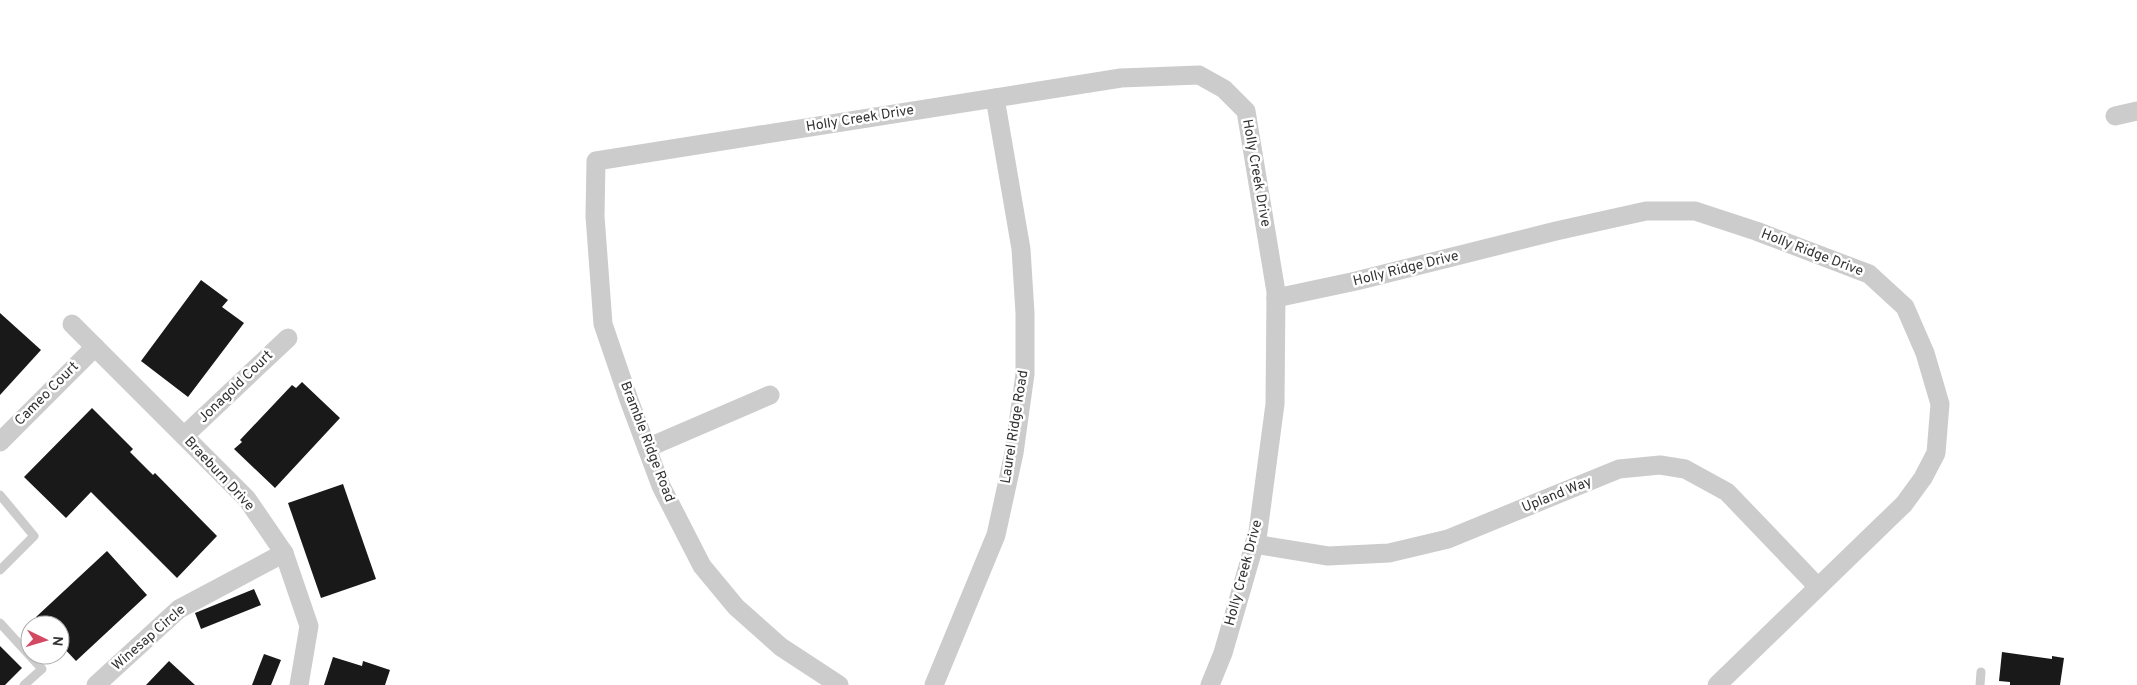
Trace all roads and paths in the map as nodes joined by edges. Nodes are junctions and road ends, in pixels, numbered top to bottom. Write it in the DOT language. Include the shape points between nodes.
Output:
graph roads {
  1 [pos="995,98"];
  2 [pos="2137,111"];
  3 [pos="2115,116"];
  4 [pos="596,161"];
  5 [pos="1276,298"];
  6 [pos="72,324"];
  7 [pos="288,338"];
  8 [pos="94,347"];
  9 [pos="770,395"];
  10 [pos="184,436"];
  11 [pos="0,442"];
  12 [pos="647,448"];
  13 [pos="0,495"];
  14 [pos="1254,544"];
  15 [pos="284,553"];
  16 [pos="0,570"];
  17 [pos="1818,587"];
  18 [pos="0,623"];
  19 [pos="1981,672"];
  20 [pos="24,685"];
  21 [pos="96,685"];
  22 [pos="299,685"];
  23 [pos="839,685"];
  24 [pos="934,685"];
  25 [pos="1210,685"];
  26 [pos="1717,685"];
  27 [pos="1980,685"];
  1 -- 4 [label="street, Holly Creek Drive"];
  1 -- 5 [label="street, Holly Creek Drive" via="1121,78 1199,76 1224,89 1246,111"];
  1 -- 24 [label="street, Laurel Ridge Road" via="1020,249 1025,374 1014,453 996,535"];
  2 -- 3 [label="street"];
  4 -- 12 [label="street, Bramble Ridge Road" via="595,216 604,324"];
  5 -- 14 [label="street, Holly Creek Drive" via="1275,404"];
  5 -- 17 [label="street, Holly Ridge Drive" via="1356,282 1646,211 1695,211 1869,274 1905,307 1925,352 1940,404 1936,453 1904,504"];
  6 -- 8 [label="street, Braeburn Drive"];
  7 -- 10 [label="street, Jonagold Court"];
  8 -- 10 [label="street, Braeburn Drive"];
  8 -- 11 [label="street, Cameo Court"];
  9 -- 12 [label="street"];
  10 -- 15 [label="street, Braeburn Drive" via="248,499"];
  12 -- 23 [label="street, Bramble Ridge Road" via="661,486 702,566 736,607 782,647"];
  13 -- 16 [label="lane" via="34,536"];
  14 -- 17 [label="street, Upland Way" via="1328,556 1389,553 1448,539 1619,469 1660,465 1686,469 1727,492"];
  14 -- 25 [label="street, Holly Creek Drive" via="1223,653"];
  15 -- 21 [label="street, Winesap Circle" via="179,609"];
  15 -- 22 [label="street, Braeburn Drive" via="309,626"];
  17 -- 26 [label="street, Holly Ridge Drive"];
  18 -- 20 [label="lane" via="42,669"];
  19 -- 27 [label="lane"];
}
